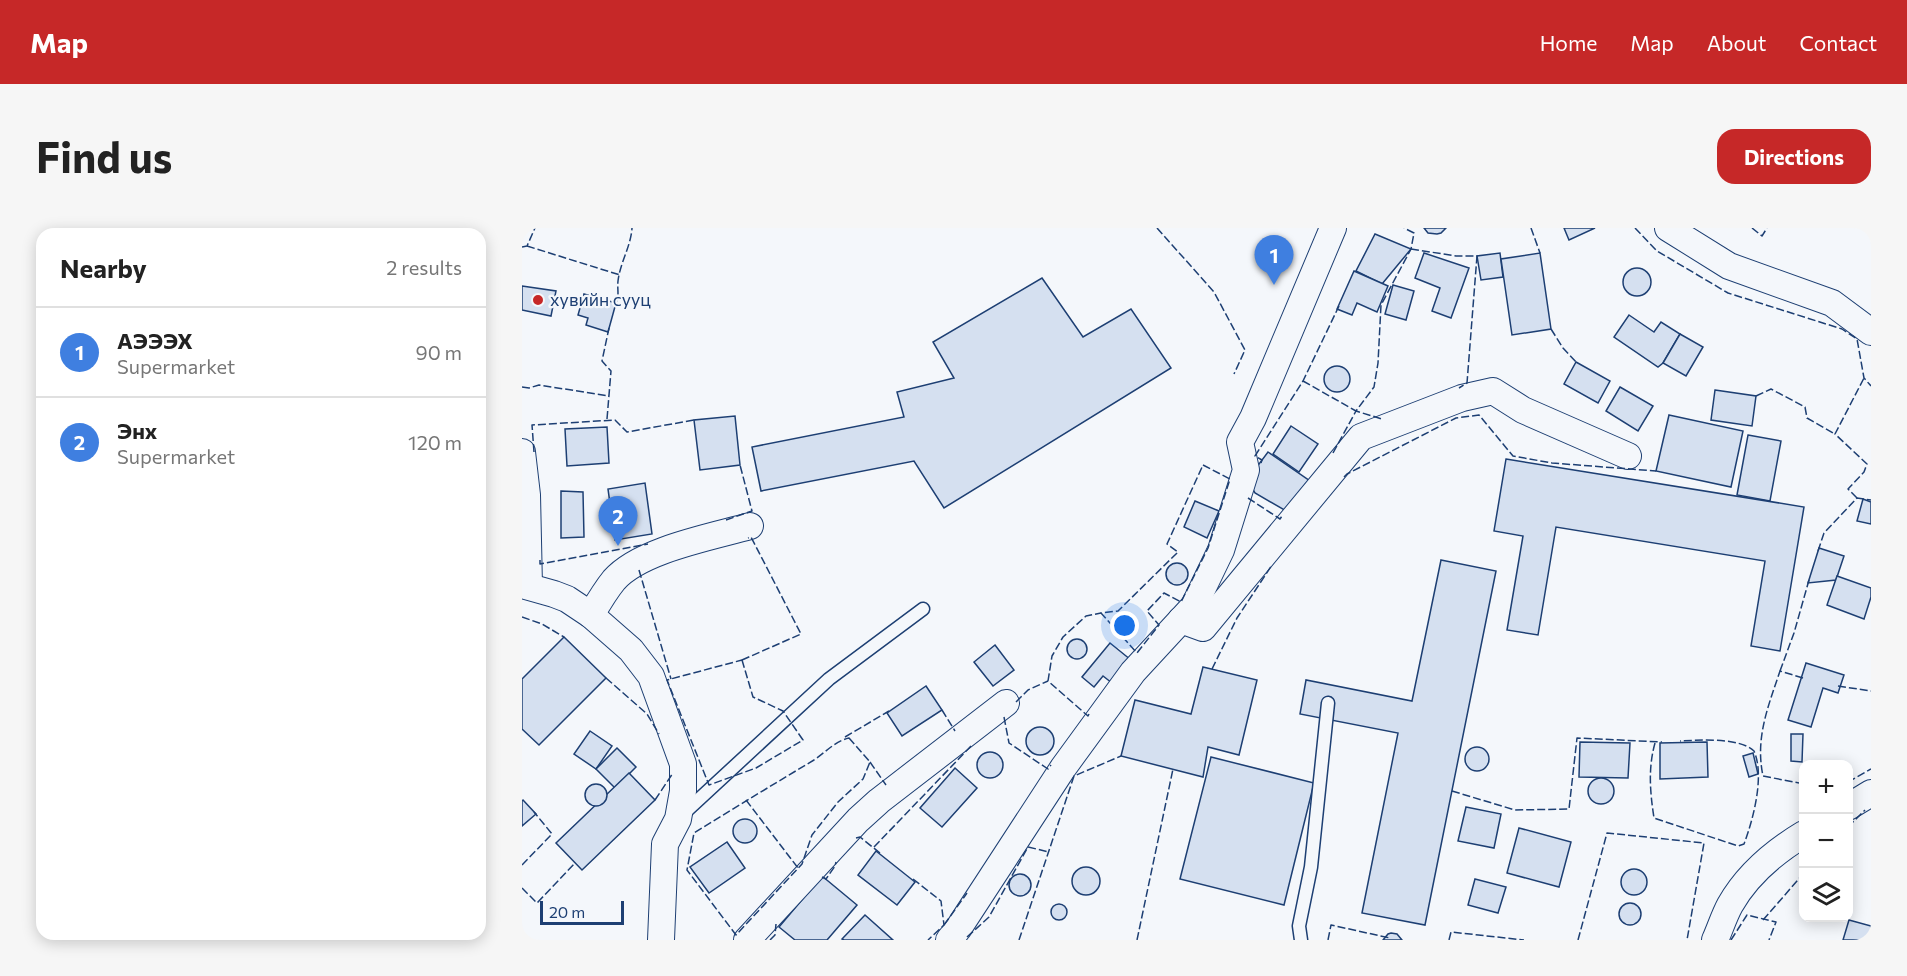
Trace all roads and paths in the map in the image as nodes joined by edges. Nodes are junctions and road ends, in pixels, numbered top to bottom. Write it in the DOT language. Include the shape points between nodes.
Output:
graph roads {
  1 [pos="1333,228"];
  2 [pos="1668,228"];
  3 [pos="1871,332"];
  4 [pos="522,452"];
  5 [pos="1628,456"];
  6 [pos="750,526"];
  7 [pos="526,586"];
  8 [pos="923,609"];
  9 [pos="591,615"];
  10 [pos="1181,620"];
  11 [pos="1006,703"];
  12 [pos="1328,703"];
  13 [pos="1871,793"];
  14 [pos="1853,804"];
  15 [pos="678,819"];
  16 [pos="1799,837"];
  17 [pos="661,940"];
  18 [pos="747,940"];
  19 [pos="949,940"];
  20 [pos="1301,940"];
  21 [pos="1715,940"];
  1 -- 10 [label="street" via="1240,442 1246,470 1221,550 1194,606"];
  2 -- 3 [label="street" via="1729,266 1832,303"];
  4 -- 7 [label="street" via="527,495"];
  5 -- 10 [label="street" via="1523,410 1493,392 1462,398 1361,437 1203,628"];
  6 -- 9 [label="street" via="663,551 633,564 615,579"];
  7 -- 9 [label="street" via="567,599"];
  8 -- 15 [label="lane" via="829,679"];
  9 -- 15 [label="street" via="631,651 651,676 683,764"];
  10 -- 19 [label="street" via="1133,672 1070,758"];
  11 -- 18 [label="street" via="858,820"];
  12 -- 20 [label="lane" via="1311,867 1299,926"];
  13 -- 14 [label="street"];
  15 -- 17 [label="street" via="665,844"];
  16 -- 21 [label="street" via="1756,871 1730,905"];
}
